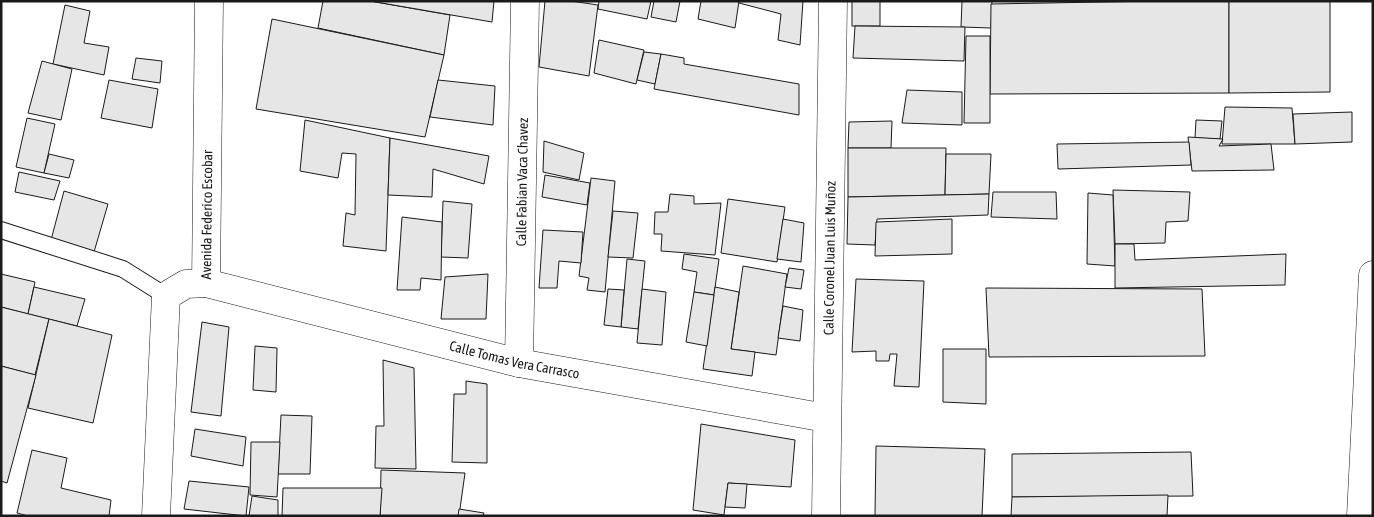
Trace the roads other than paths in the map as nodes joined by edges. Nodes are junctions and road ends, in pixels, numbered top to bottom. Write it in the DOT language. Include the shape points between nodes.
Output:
graph roads {
  1 [pos="209,1"];
  2 [pos="525,1"];
  3 [pos="833,1"];
  4 [pos="1,230"];
  5 [pos="1373,275"];
  6 [pos="206,283"];
  7 [pos="166,296"];
  8 [pos="519,363"];
  9 [pos="826,418"];
  10 [pos="156,516"];
  11 [pos="826,516"];
  12 [pos="1361,516"];
  1 -- 6 [label="street, Avenida Federico Escobar"];
  2 -- 8 [label="street, Calle Fabian Vaca Chavez"];
  3 -- 9 [label="street, Calle Coronel Juan Luis Muñoz"];
  4 -- 7 [label="lane" via="123,269"];
  5 -- 12 [label="street"];
  6 -- 7 [label="street, Avenida Federico Escobar" via="186,284"];
  6 -- 8 [label="street, Calle Tomas Vera Carrasco"];
  7 -- 10 [label="street"];
  8 -- 9 [label="street, Calle Tomas Vera Carrasco"];
  9 -- 11 [label="street, Calle Coronel Juan Luis Muñoz"];
}
